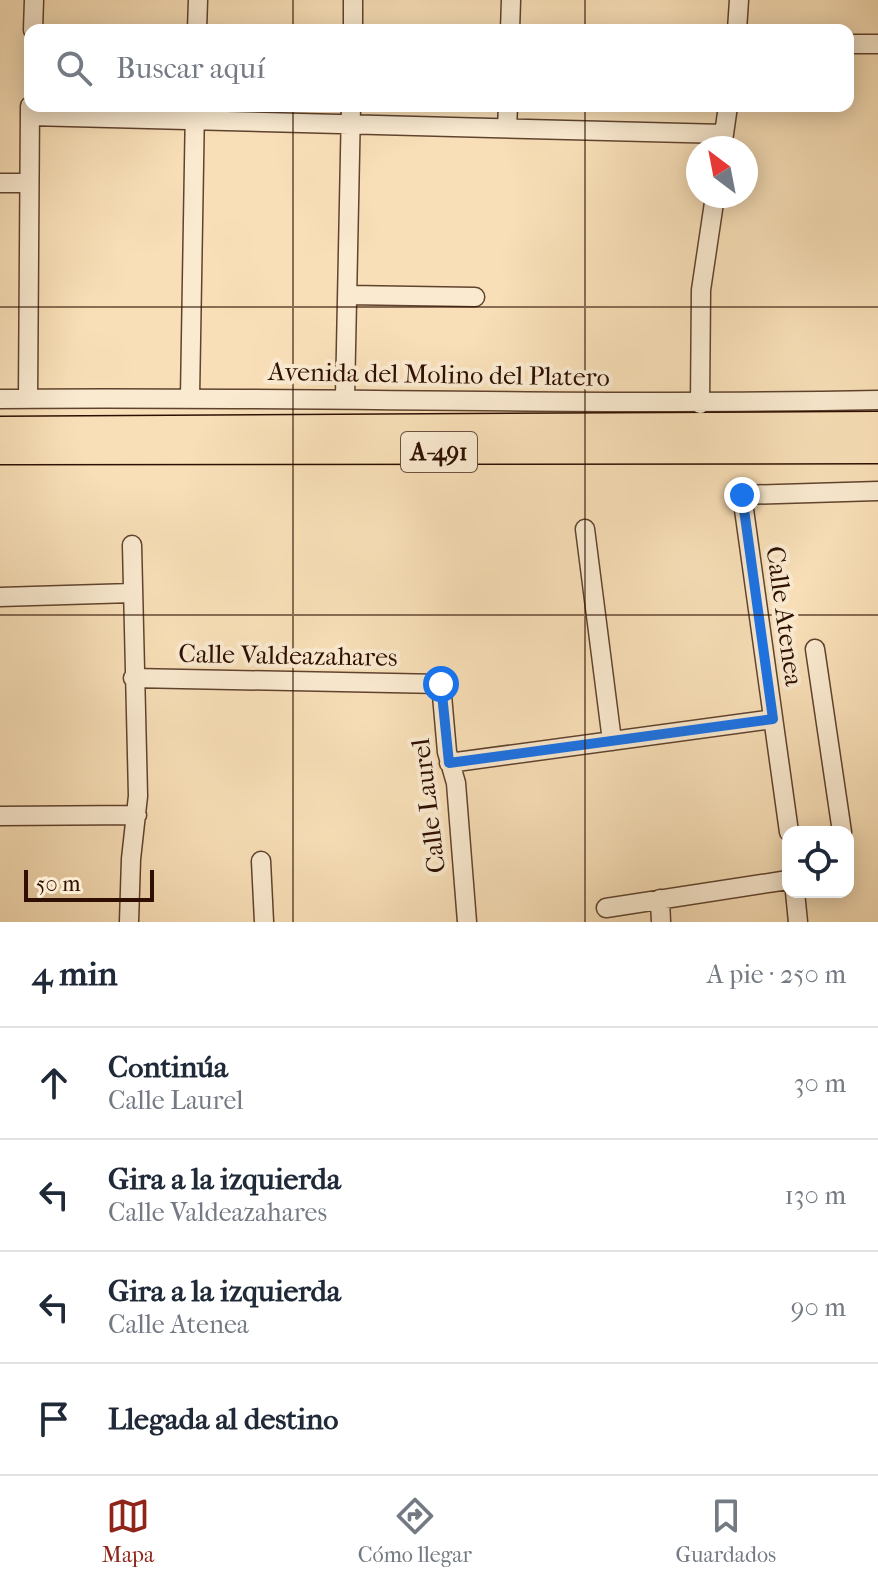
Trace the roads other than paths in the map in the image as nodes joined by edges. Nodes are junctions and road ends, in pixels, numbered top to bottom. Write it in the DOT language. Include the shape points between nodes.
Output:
graph roads {
  1 [pos="34,0"];
  2 [pos="198,0"];
  3 [pos="353,0"];
  4 [pos="511,0"];
  5 [pos="739,0"];
  6 [pos="33,24"];
  7 [pos="197,24"];
  8 [pos="353,24"];
  9 [pos="510,24"];
  10 [pos="737,24"];
  11 [pos="854,44"];
  12 [pos="878,44"];
  13 [pos="30,112"];
  14 [pos="85,112"];
  15 [pos="351,112"];
  16 [pos="508,112"];
  17 [pos="727,112"];
  18 [pos="195,114"];
  19 [pos="351,126"];
  20 [pos="507,128"];
  21 [pos="724,136"];
  22 [pos="686,139"];
  23 [pos="0,183"];
  24 [pos="29,183"];
  25 [pos="713,208"];
  26 [pos="348,295"];
  27 [pos="475,297"];
  28 [pos="190,397"];
  29 [pos="345,397"];
  30 [pos="0,399"];
  31 [pos="28,399"];
  32 [pos="878,400"];
  33 [pos="700,404"];
  34 [pos="878,425"];
  35 [pos="0,430"];
  36 [pos="878,450"];
  37 [pos="0,451"];
  38 [pos="878,491"];
  39 [pos="585,529"];
  40 [pos="132,545"];
  41 [pos="132,593"];
  42 [pos="0,597"];
  43 [pos="815,649"];
  44 [pos="133,678"];
  45 [pos="441,684"];
  46 [pos="773,719"];
  47 [pos="612,741"];
  48 [pos="449,763"];
  49 [pos="137,815"];
  50 [pos="0,816"];
  51 [pos="788,826"];
  52 [pos="841,826"];
  53 [pos="261,861"];
  54 [pos="782,881"];
  55 [pos="796,898"];
  56 [pos="660,899"];
  57 [pos="606,908"];
  58 [pos="129,922"];
  59 [pos="264,922"];
  60 [pos="467,922"];
  61 [pos="661,922"];
  62 [pos="798,922"];
  1 -- 6 [label="street"];
  2 -- 7 [label="street"];
  3 -- 8 [label="street"];
  4 -- 9 [label="street"];
  5 -- 10 [label="street"];
  11 -- 12 [label="street"];
  13 -- 24 [label="street"];
  14 -- 18 [label="street"];
  15 -- 19 [label="street"];
  16 -- 20 [label="street"];
  17 -- 21 [label="street"];
  18 -- 19 [label="street"];
  18 -- 28 [label="street"];
  19 -- 20 [label="street"];
  19 -- 26 [label="street"];
  20 -- 22 [label="street"];
  23 -- 24 [label="street"];
  24 -- 31 [label="street"];
  25 -- 33 [label="street" via="701,290"];
  26 -- 27 [label="street"];
  26 -- 29 [label="street"];
  28 -- 29 [label="street, Avenida del Molino del Platero"];
  28 -- 31 [label="street, Avenida del Molino del Platero"];
  29 -- 33 [label="street, Avenida del Molino del Platero"];
  30 -- 31 [label="street, Avenida del Molino del Platero"];
  32 -- 33 [label="street, Avenida del Molino del Platero"];
  34 -- 35 [label="highway, A-491"];
  36 -- 37 [label="highway, A-491"];
  38 -- 46 [label="street, Calle Atenea" via="742,495"];
  39 -- 47 [label="street"];
  40 -- 41 [label="street"];
  41 -- 42 [label="street"];
  41 -- 44 [label="street"];
  43 -- 52 [label="street"];
  44 -- 45 [label="street, Calle Valdeazahares"];
  44 -- 49 [label="street"];
  45 -- 48 [label="street, Calle Laurel"];
  46 -- 47 [label="street"];
  46 -- 51 [label="street, Calle Atenea"];
  47 -- 48 [label="street"];
  48 -- 60 [label="street, Calle Laurel" via="456,783"];
  49 -- 50 [label="street"];
  49 -- 58 [label="street"];
  53 -- 59 [label="street"];
  54 -- 56 [label="street"];
  55 -- 62 [label="street"];
  56 -- 57 [label="street"];
  56 -- 61 [label="street"];
}
